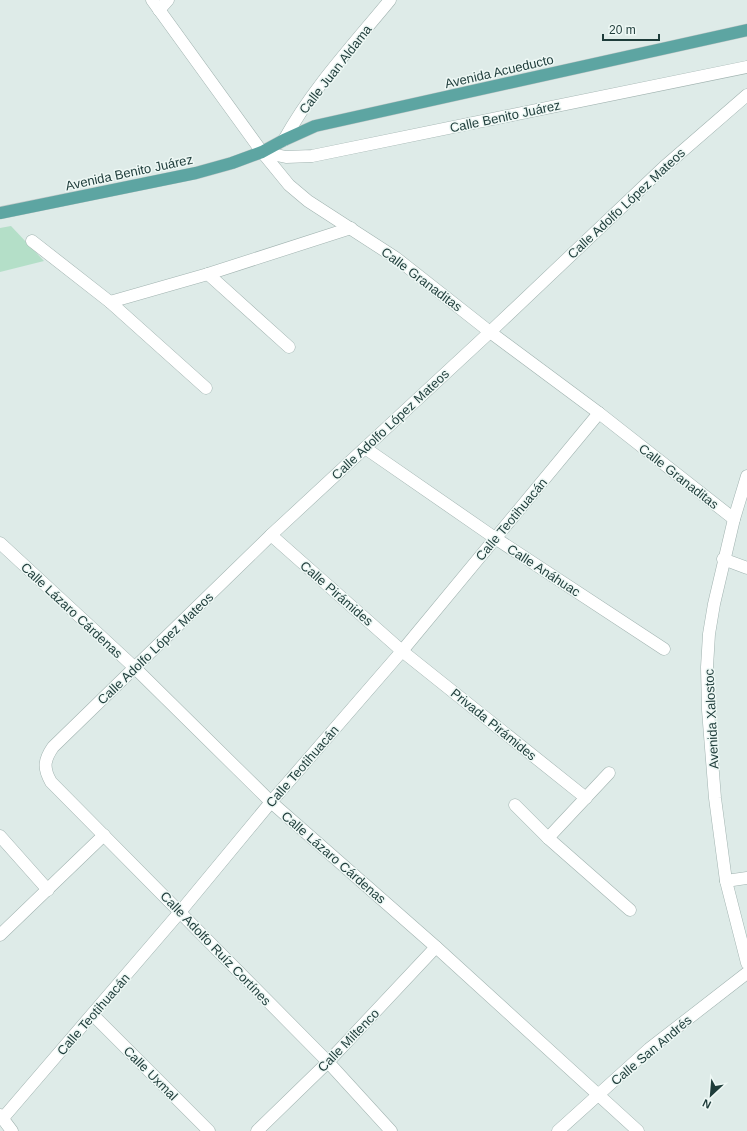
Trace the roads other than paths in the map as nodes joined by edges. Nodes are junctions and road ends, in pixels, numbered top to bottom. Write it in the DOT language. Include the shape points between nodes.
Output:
graph roads {
  1 [pos="152,0"];
  2 [pos="168,0"];
  3 [pos="390,0"];
  4 [pos="159,10"];
  5 [pos="747,30"];
  6 [pos="747,67"];
  7 [pos="747,95"];
  8 [pos="284,140"];
  9 [pos="262,152"];
  10 [pos="0,213"];
  11 [pos="351,228"];
  12 [pos="32,241"];
  13 [pos="208,274"];
  14 [pos="110,302"];
  15 [pos="490,332"];
  16 [pos="289,347"];
  17 [pos="206,388"];
  18 [pos="599,413"];
  19 [pos="364,448"];
  20 [pos="747,476"];
  21 [pos="734,519"];
  22 [pos="271,535"];
  23 [pos="495,538"];
  24 [pos="0,543"];
  25 [pos="723,559"];
  26 [pos="747,568"];
  27 [pos="664,649"];
  28 [pos="402,651"];
  29 [pos="134,667"];
  30 [pos="45,765"];
  31 [pos="609,773"];
  32 [pos="586,798"];
  33 [pos="271,802"];
  34 [pos="515,805"];
  35 [pos="104,835"];
  36 [pos="0,836"];
  37 [pos="548,838"];
  38 [pos="747,878"];
  39 [pos="726,881"];
  40 [pos="48,890"];
  41 [pos="630,910"];
  42 [pos="180,912"];
  43 [pos="0,935"];
  44 [pos="436,946"];
  45 [pos="747,963"];
  46 [pos="747,973"];
  47 [pos="93,1015"];
  48 [pos="328,1062"];
  49 [pos="599,1094"];
  50 [pos="2,1117"];
  51 [pos="12,1131"];
  52 [pos="209,1131"];
  53 [pos="257,1131"];
  54 [pos="392,1131"];
  55 [pos="558,1131"];
  56 [pos="638,1131"];
  1 -- 4 [label="street, Calle Granaditas"];
  2 -- 4 [label="street"];
  3 -- 8 [label="street, Calle Juan Aldama" via="310,97"];
  4 -- 9 [label="street, Calle Granaditas"];
  5 -- 8 [label="main road, Avenida Acueducto" via="315,126"];
  6 -- 9 [label="street, Calle Benito Juárez" via="312,156 286,157"];
  7 -- 15 [label="street, Calle Adolfo López Mateos" via="664,167"];
  8 -- 9 [label="main road, Avenida Acueducto"];
  9 -- 10 [label="main road, Avenida Benito Juárez" via="196,173"];
  9 -- 11 [label="street, Calle Granaditas" via="298,193"];
  11 -- 13 [label="street"];
  11 -- 15 [label="street, Calle Granaditas" via="396,258"];
  12 -- 14 [label="street"];
  13 -- 14 [label="street"];
  13 -- 16 [label="street"];
  14 -- 17 [label="street"];
  15 -- 18 [label="street, Calle Granaditas"];
  15 -- 19 [label="street, Calle Adolfo López Mateos"];
  18 -- 21 [label="street, Calle Granaditas"];
  18 -- 23 [label="street, Calle Teotihuacán"];
  19 -- 22 [label="street, Calle Adolfo López Mateos"];
  19 -- 23 [label="street, Calle Anáhuac"];
  20 -- 21 [label="street, Avenida Xalostoc"];
  21 -- 25 [label="street, Avenida Xalostoc"];
  22 -- 28 [label="street, Calle Pirámides"];
  22 -- 29 [label="street, Calle Adolfo López Mateos"];
  23 -- 27 [label="street, Calle Anáhuac"];
  23 -- 28 [label="street, Calle Teotihuacán"];
  24 -- 29 [label="street, Calle Lázaro Cárdenas"];
  25 -- 26 [label="street"];
  25 -- 39 [label="street, Avenida Xalostoc" via="709,634 707,667 715,798"];
  28 -- 32 [label="street, Privada Pirámides"];
  28 -- 33 [label="street, Calle Teotihuacán"];
  29 -- 30 [label="street, Calle Adolfo López Mateos" via="53,747"];
  29 -- 33 [label="street, Calle Lázaro Cárdenas"];
  30 -- 35 [label="street, Calle Adolfo Ruíz Cortínes" via="46,774 51,782"];
  31 -- 32 [label="street"];
  32 -- 37 [label="street"];
  33 -- 42 [label="street, Calle Teotihuacán"];
  33 -- 44 [label="street, Calle Lázaro Cárdenas"];
  34 -- 37 [label="street"];
  35 -- 40 [label="street"];
  35 -- 42 [label="street, Calle Adolfo Ruíz Cortínes"];
  36 -- 40 [label="street"];
  37 -- 41 [label="street"];
  38 -- 39 [label="street"];
  39 -- 45 [label="street, Avenida Xalostoc"];
  40 -- 43 [label="street"];
  42 -- 47 [label="street, Calle Teotihuacán"];
  42 -- 48 [label="street, Calle Adolfo Ruíz Cortínes"];
  44 -- 48 [label="street, Calle Miltenco"];
  44 -- 49 [label="street, Calle Lázaro Cárdenas"];
  46 -- 49 [label="street, Calle San Andrés" via="649,1049"];
  47 -- 50 [label="street, Calle Teotihuacán"];
  47 -- 52 [label="street, Calle Uxmal"];
  48 -- 53 [label="street, Calle Miltenco"];
  48 -- 54 [label="street, Calle Adolfo Ruíz Cortínes"];
  49 -- 55 [label="street, Calle San Andrés"];
  49 -- 56 [label="street, Calle Lázaro Cárdenas"];
  50 -- 51 [label="street"];
}
